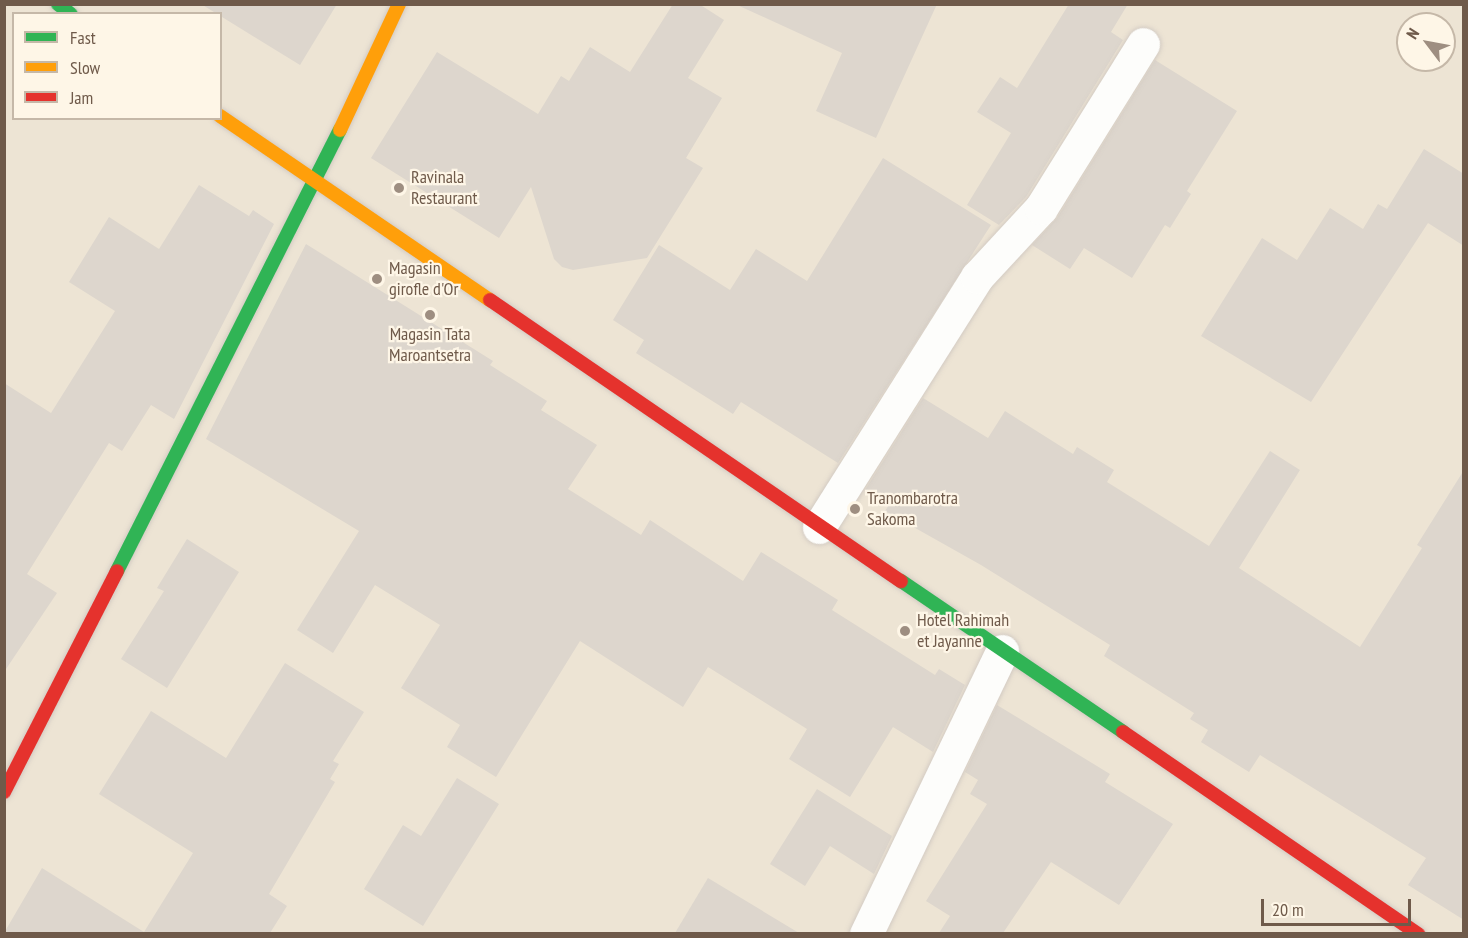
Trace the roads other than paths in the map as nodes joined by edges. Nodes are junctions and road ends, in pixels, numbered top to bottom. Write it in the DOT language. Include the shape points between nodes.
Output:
graph roads {
  1 [pos="399,4"];
  2 [pos="1143,44"];
  3 [pos="222,117"];
  4 [pos="316,182"];
  5 [pos="819,527"];
  6 [pos="1002,651"];
  7 [pos="4,792"];
  8 [pos="866,933"];
  9 [pos="1419,933"];
  1 -- 4 [label="main road"];
  2 -- 5 [label="street" via="1041,208 977,277"];
  3 -- 4 [label="main road"];
  4 -- 5 [label="main road"];
  4 -- 7 [label="main road"];
  5 -- 6 [label="main road"];
  6 -- 8 [label="street"];
  6 -- 9 [label="main road"];
}
